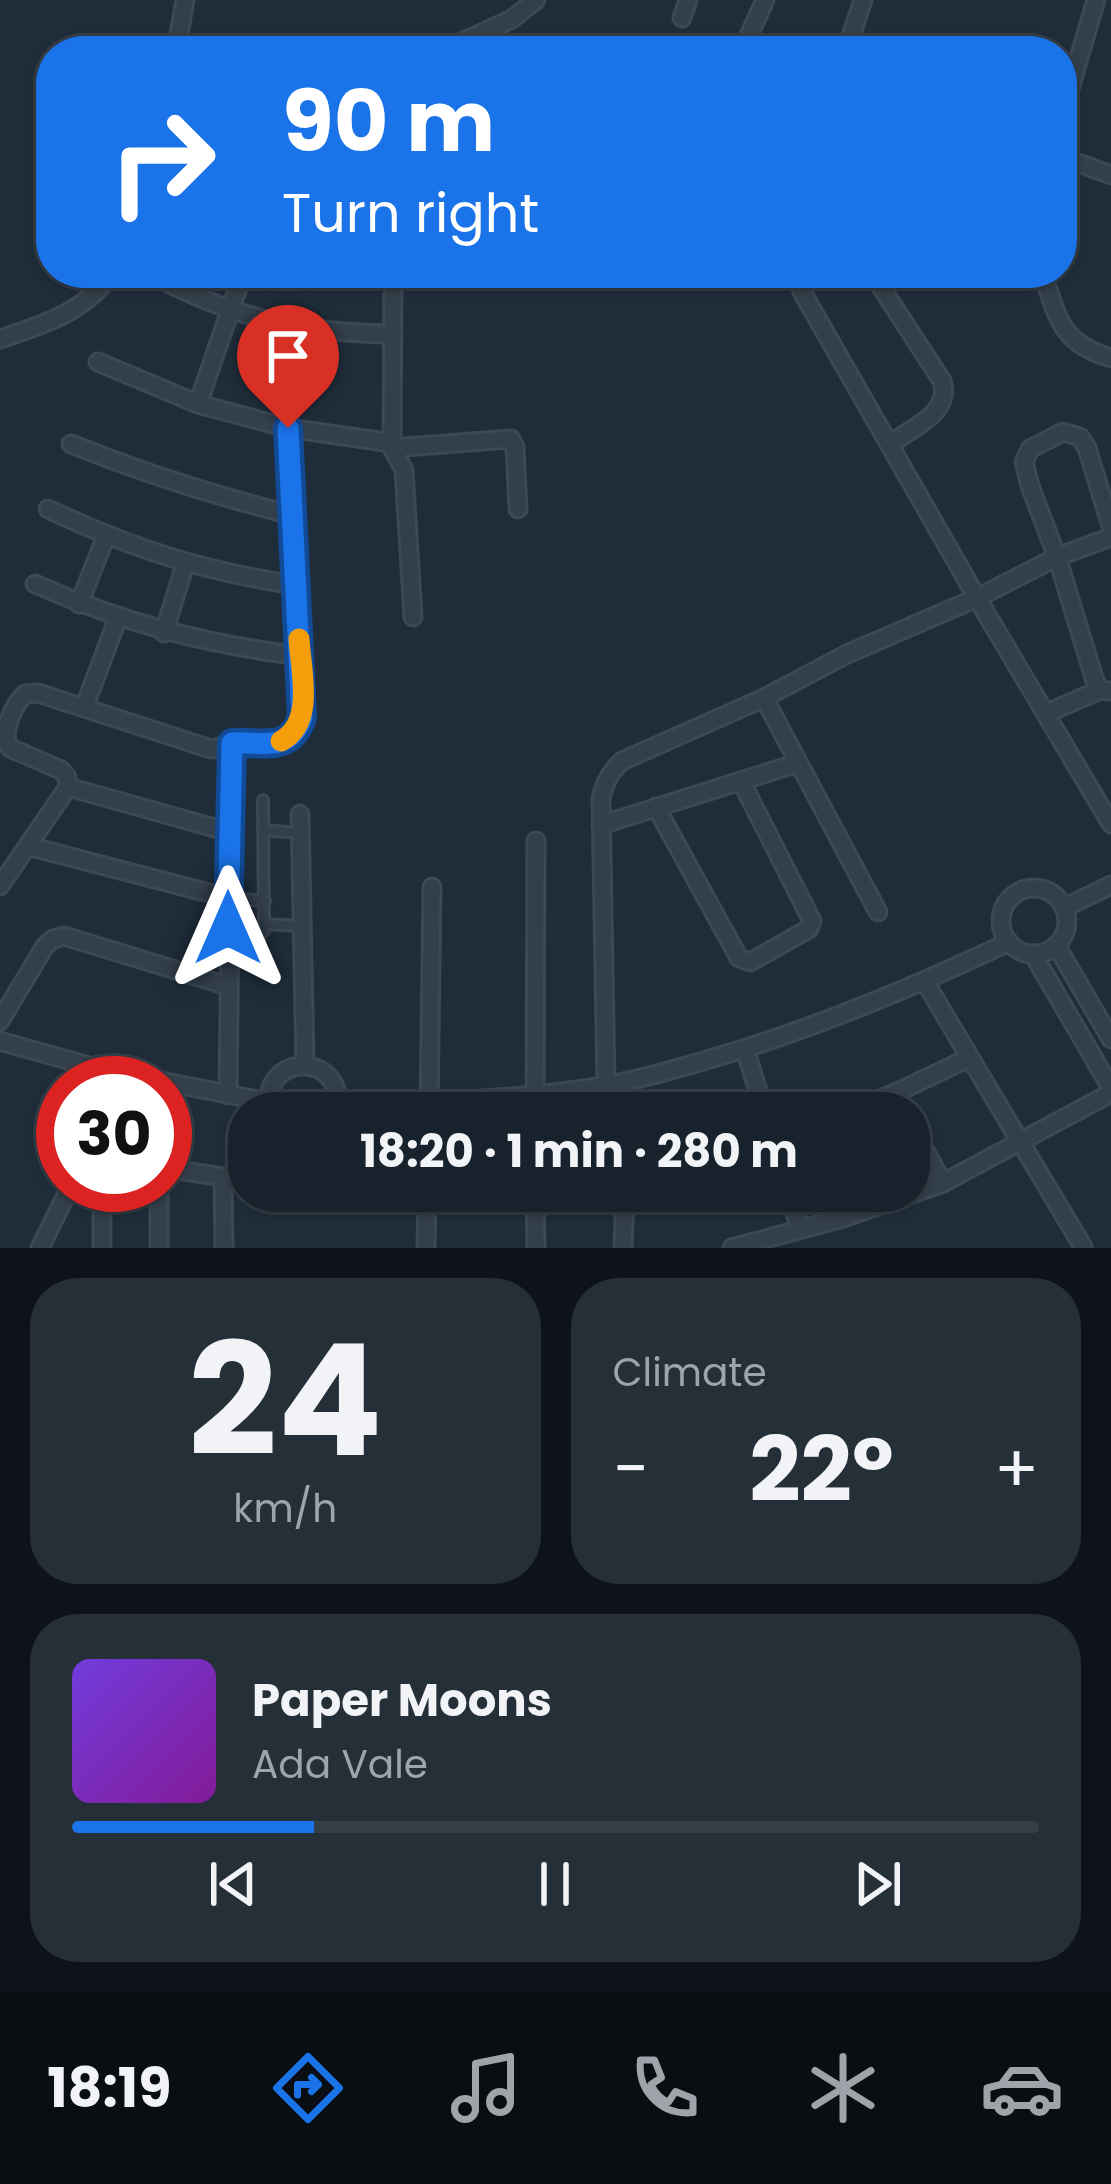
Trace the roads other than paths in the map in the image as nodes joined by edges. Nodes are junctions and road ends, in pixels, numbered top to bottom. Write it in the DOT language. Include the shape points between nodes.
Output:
graph roads {
  1 [pos="185,0"];
  2 [pos="536,0"];
  3 [pos="688,0"];
  4 [pos="765,0"];
  5 [pos="863,0"];
  6 [pos="1096,0"];
  7 [pos="682,18"];
  8 [pos="179,36"];
  9 [pos="475,36"];
  10 [pos="749,36"];
  11 [pos="851,36"];
  12 [pos="1077,65"];
  13 [pos="1077,163"];
  14 [pos="1111,175"];
  15 [pos="101,288"];
  16 [pos="176,288"];
  17 [pos="238,288"];
  18 [pos="393,288"];
  19 [pos="802,288"];
  20 [pos="882,288"];
  21 [pos="1047,288"];
  22 [pos="230,310"];
  23 [pos="393,334"];
  24 [pos="0,339"];
  25 [pos="1111,358"];
  26 [pos="98,362"];
  27 [pos="198,404"];
  28 [pos="288,428"];
  29 [pos="71,444"];
  30 [pos="890,444"];
  31 [pos="392,446"];
  32 [pos="49,508"];
  33 [pos="518,509"];
  34 [pos="292,515"];
  35 [pos="1111,526"];
  36 [pos="106,536"];
  37 [pos="1111,537"];
  38 [pos="1057,556"];
  39 [pos="185,564"];
  40 [pos="35,584"];
  41 [pos="295,585"];
  42 [pos="977,598"];
  43 [pos="79,604"];
  44 [pos="413,617"];
  45 [pos="118,618"];
  46 [pos="164,632"];
  47 [pos="300,656"];
  48 [pos="1105,690"];
  49 [pos="764,698"];
  50 [pos="84,708"];
  51 [pos="1047,713"];
  52 [pos="232,743"];
  53 [pos="798,763"];
  54 [pos="740,781"];
  55 [pos="68,787"];
  56 [pos="262,800"];
  57 [pos="656,807"];
  58 [pos="300,814"];
  59 [pos="1111,824"];
  60 [pos="601,825"];
  61 [pos="263,830"];
  62 [pos="229,832"];
  63 [pos="301,833"];
  64 [pos="536,841"];
  65 [pos="28,846"];
  66 [pos="1111,885"];
  67 [pos="0,886"];
  68 [pos="432,887"];
  69 [pos="228,898"];
  70 [pos="265,901"];
  71 [pos="1064,908"];
  72 [pos="878,912"];
  73 [pos="265,924"];
  74 [pos="303,926"];
  75 [pos="1009,943"];
  76 [pos="1056,945"];
  77 [pos="1033,954"];
  78 [pos="228,957"];
  79 [pos="925,982"];
  80 [pos="228,986"];
  81 [pos="0,1021"];
  82 [pos="1111,1039"];
  83 [pos="0,1041"];
  84 [pos="745,1049"];
  85 [pos="43,1056"];
  86 [pos="969,1058"];
  87 [pos="304,1065"];
  88 [pos="606,1085"];
  89 [pos="192,1090"];
  90 [pos="1111,1090"];
  91 [pos="228,1092"];
  92 [pos="272,1092"];
  93 [pos="334,1092"];
  94 [pos="429,1092"];
  95 [pos="535,1092"];
  96 [pos="556,1092"];
  97 [pos="758,1092"];
  98 [pos="897,1092"];
  99 [pos="228,1095"];
  100 [pos="1019,1142"];
  101 [pos="930,1160"];
  102 [pos="192,1173"];
  103 [pos="223,1178"];
  104 [pos="228,1179"];
  105 [pos="943,1183"];
  106 [pos="58,1212"];
  107 [pos="102,1212"];
  108 [pos="159,1212"];
  109 [pos="427,1212"];
  110 [pos="536,1212"];
  111 [pos="624,1212"];
  112 [pos="795,1212"];
  113 [pos="800,1229"];
  114 [pos="1083,1247"];
  115 [pos="40,1248"];
  116 [pos="102,1248"];
  117 [pos="159,1248"];
  118 [pos="224,1248"];
  119 [pos="426,1248"];
  120 [pos="536,1248"];
  121 [pos="623,1248"];
  122 [pos="732,1248"];
  1 -- 8 [label="street"];
  2 -- 9 [label="street"];
  3 -- 7 [label="street"];
  4 -- 10 [label="street"];
  5 -- 11 [label="street"];
  6 -- 12 [label="street"];
  13 -- 14 [label="street"];
  15 -- 24 [label="street" via="62,318"];
  16 -- 22 [label="street"];
  17 -- 22 [label="street"];
  18 -- 23 [label="street"];
  19 -- 30 [label="street"];
  20 -- 30 [label="street" via="945,391 939,410"];
  21 -- 25 [label="street" via="1073,341"];
  22 -- 23 [label="street" via="338,333"];
  22 -- 27 [label="street"];
  23 -- 31 [label="street"];
  26 -- 27 [label="street"];
  27 -- 28 [label="street"];
  28 -- 31 [label="street"];
  28 -- 34 [label="street"];
  29 -- 34 [label="street"];
  30 -- 42 [label="street"];
  31 -- 33 [label="street" via="511,439"];
  31 -- 44 [label="street" via="404,474"];
  32 -- 36 [label="street"];
  34 -- 41 [label="street"];
  35 -- 38 [label="street" via="1080,437 1063,432 1030,449 1025,467"];
  36 -- 39 [label="street"];
  36 -- 43 [label="street"];
  37 -- 38 [label="street"];
  38 -- 42 [label="street"];
  38 -- 48 [label="street"];
  39 -- 41 [label="street"];
  39 -- 46 [label="street"];
  40 -- 43 [label="street"];
  41 -- 47 [label="street"];
  42 -- 49 [label="street"];
  42 -- 51 [label="street"];
  43 -- 45 [label="street"];
  45 -- 46 [label="street"];
  45 -- 50 [label="street"];
  46 -- 47 [label="street"];
  47 -- 52 [label="street" via="302,717 292,735"];
  48 -- 51 [label="street"];
  49 -- 53 [label="street"];
  49 -- 60 [label="street" via="622,761 602,790"];
  50 -- 52 [label="street" via="205,748"];
  50 -- 55 [label="street" via="26,694 5,736 10,748 62,770"];
  51 -- 59 [label="street"];
  52 -- 62 [label="street"];
  53 -- 54 [label="street"];
  53 -- 72 [label="street"];
  54 -- 57 [label="street"];
  54 -- 57 [label="street" via="812,921 750,962 739,958"];
  55 -- 62 [label="street"];
  55 -- 65 [label="street"];
  56 -- 61 [label="lane"];
  57 -- 60 [label="street"];
  58 -- 63 [label="street"];
  60 -- 88 [label="street"];
  61 -- 63 [label="lane"];
  61 -- 70 [label="lane"];
  62 -- 69 [label="street"];
  63 -- 74 [label="street"];
  64 -- 95 [label="street"];
  65 -- 67 [label="street"];
  65 -- 69 [label="street"];
  66 -- 71 [label="street"];
  68 -- 94 [label="street"];
  69 -- 70 [label="lane"];
  69 -- 78 [label="street"];
  70 -- 73 [label="lane"];
  71 -- 75 [label="street" via="1049,892 1017,893 1001,922"];
  71 -- 76 [label="street" via="1066,928"];
  73 -- 74 [label="lane"];
  73 -- 78 [label="lane" via="254,948"];
  74 -- 87 [label="street"];
  75 -- 77 [label="street"];
  75 -- 79 [label="street"];
  76 -- 77 [label="street"];
  76 -- 82 [label="street"];
  77 -- 90 [label="street"];
  78 -- 80 [label="street"];
  79 -- 84 [label="street"];
  79 -- 86 [label="street"];
  80 -- 81 [label="street" via="64,936 45,946"];
  80 -- 91 [label="street"];
  83 -- 85 [label="street"];
  84 -- 88 [label="street"];
  84 -- 97 [label="street"];
  86 -- 98 [label="street"];
  86 -- 100 [label="street"];
  87 -- 92 [label="street" via="274,1080"];
  87 -- 93 [label="street" via="332,1080"];
  88 -- 96 [label="street"];
  89 -- 99 [label="street"];
  90 -- 100 [label="street"];
  100 -- 105 [label="street"];
  100 -- 114 [label="street"];
  101 -- 105 [label="street"];
  102 -- 103 [label="street"];
  103 -- 104 [label="street"];
  103 -- 118 [label="street"];
  105 -- 113 [label="street"];
  106 -- 115 [label="street"];
  107 -- 116 [label="street"];
  108 -- 117 [label="street"];
  109 -- 119 [label="street"];
  110 -- 120 [label="street"];
  111 -- 121 [label="street"];
  112 -- 113 [label="street"];
  113 -- 122 [label="street"];
}
